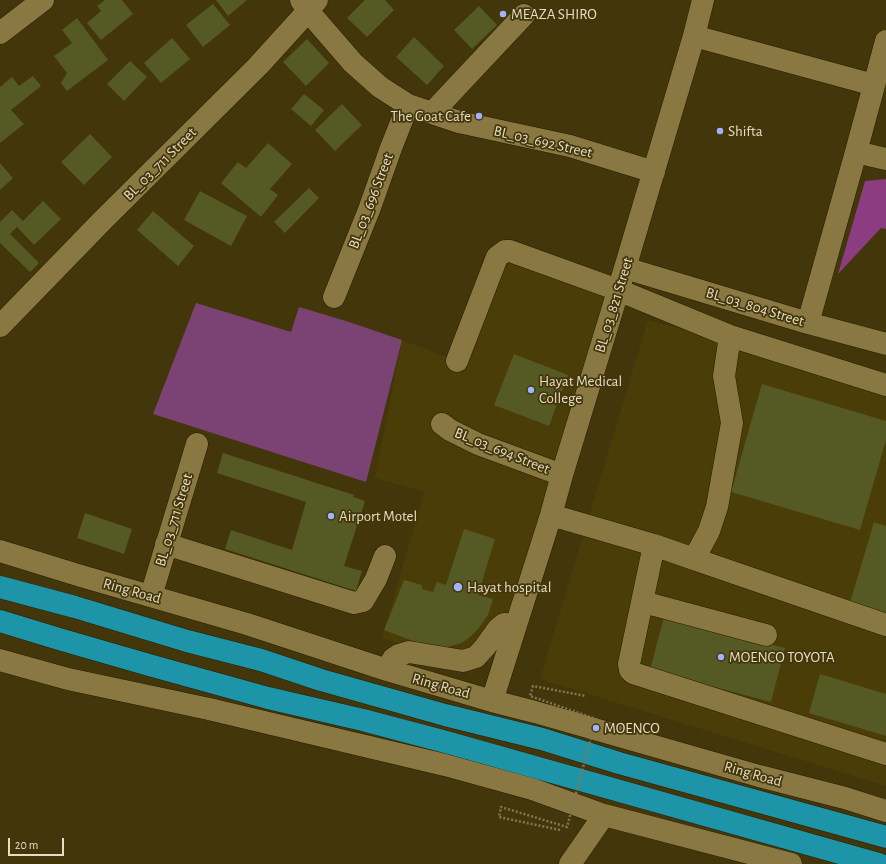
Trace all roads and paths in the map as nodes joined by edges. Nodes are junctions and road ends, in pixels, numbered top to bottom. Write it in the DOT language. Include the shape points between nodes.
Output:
graph roads {
  1 [pos="43,0"];
  2 [pos="703,0"];
  3 [pos="309,4"];
  4 [pos="524,14"];
  5 [pos="0,33"];
  6 [pos="694,36"];
  7 [pos="886,41"];
  8 [pos="874,85"];
  9 [pos="408,105"];
  10 [pos="432,113"];
  11 [pos="856,152"];
  12 [pos="886,159"];
  13 [pos="654,172"];
  14 [pos="625,268"];
  15 [pos="618,290"];
  16 [pos="334,297"];
  17 [pos="808,323"];
  18 [pos="0,326"];
  19 [pos="730,336"];
  20 [pos="886,344"];
  21 [pos="457,361"];
  22 [pos="886,385"];
  23 [pos="442,424"];
  24 [pos="196,444"];
  25 [pos="562,475"];
  26 [pos="551,515"];
  27 [pos="166,544"];
  28 [pos="654,546"];
  29 [pos="0,551"];
  30 [pos="385,556"];
  31 [pos="694,558"];
  32 [pos="0,588"];
  33 [pos="151,596"];
  34 [pos="643,602"];
  35 [pos="0,621"];
  36 [pos="516,625"];
  37 [pos="886,625"];
  38 [pos="766,635"];
  39 [pos="0,660"];
  40 [pos="387,670"];
  41 [pos="586,696"];
  42 [pos="492,701"];
  43 [pos="886,754"];
  44 [pos="886,811"];
  45 [pos="604,815"];
  46 [pos="560,830"];
  47 [pos="886,836"];
  48 [pos="570,864"];
  49 [pos="791,864"];
  50 [pos="879,864"];
  1 -- 5 [label="street"];
  2 -- 6 [label="street, BL_03_821 Street"];
  3 -- 9 [label="street, BL_03_692 Street" via="353,63 380,87"];
  3 -- 18 [label="street, BL_03_711 Street" via="258,66"];
  4 -- 10 [label="street"];
  6 -- 8 [label="street"];
  6 -- 13 [label="street, BL_03_821 Street"];
  7 -- 8 [label="street"];
  8 -- 11 [label="street"];
  9 -- 10 [label="street, BL_03_692 Street"];
  9 -- 16 [label="street, BL_03_696 Street"];
  10 -- 13 [label="street, BL_03_692 Street" via="459,122 570,146"];
  11 -- 12 [label="street"];
  11 -- 17 [label="street"];
  13 -- 14 [label="street, BL_03_821 Street"];
  14 -- 15 [label="street, BL_03_821 Street"];
  14 -- 17 [label="street, BL_03_804 Street"];
  15 -- 19 [label="street"];
  15 -- 21 [label="street" via="572,272 505,251 497,257"];
  15 -- 25 [label="street, BL_03_821 Street"];
  17 -- 20 [label="street, BL_03_804 Street"];
  19 -- 22 [label="street"];
  19 -- 31 [label="street" via="724,376 732,424 717,506 709,531"];
  23 -- 25 [label="street, BL_03_694 Street" via="478,444"];
  24 -- 27 [label="street, BL_03_711 Street"];
  25 -- 26 [label="street, BL_03_821 Street"];
  26 -- 28 [label="street"];
  26 -- 36 [label="street, BL_03_821 Street"];
  27 -- 30 [label="street" via="354,603 364,601"];
  27 -- 33 [label="street, BL_03_711 Street"];
  28 -- 31 [label="street"];
  28 -- 34 [label="street"];
  29 -- 33 [label="street, Ring Road"];
  31 -- 37 [label="street"];
  32 -- 47 [label="highway, Ring Road" via="261,660 328,682"];
  33 -- 40 [label="street, Ring Road" via="247,624"];
  34 -- 38 [label="street"];
  34 -- 43 [label="street" via="630,664 633,673"];
  35 -- 50 [label="highway" via="268,698 446,742"];
  36 -- 40 [label="street" via="504,624 476,657 463,661 409,652 394,659"];
  36 -- 42 [label="street, BL_03_821 Street"];
  39 -- 45 [label="street" via="68,679 445,765 532,789"];
  40 -- 42 [label="street, Ring Road"];
  41 -- 46 [label="path, bridge" via="533,686 530,696 596,719 567,827 501,807 499,817"];
  42 -- 44 [label="street, Ring Road"];
  45 -- 48 [label="street"];
  45 -- 49 [label="street"];
}
